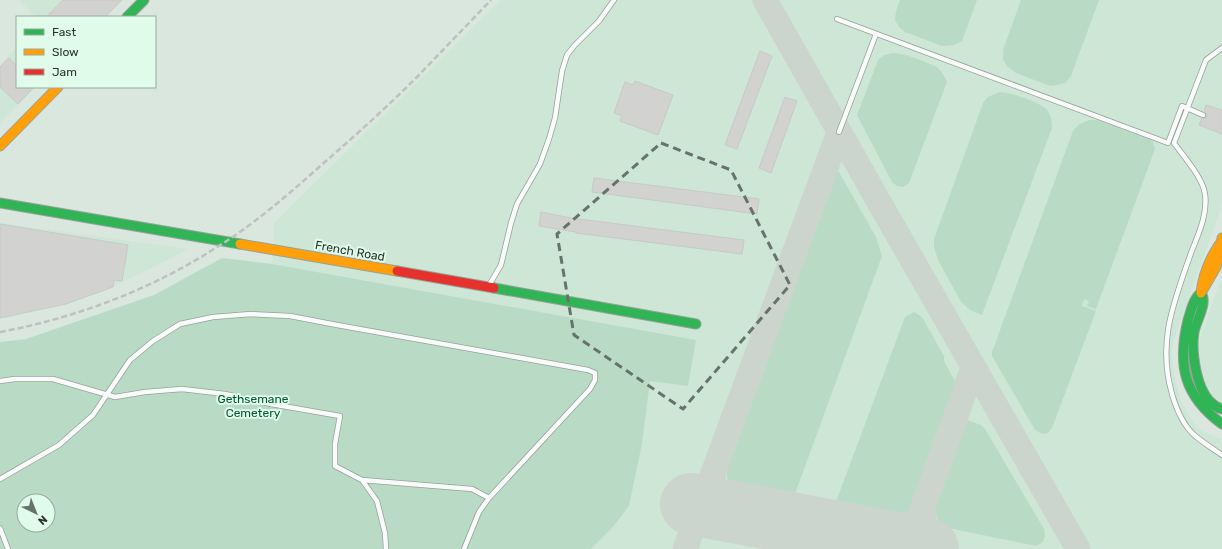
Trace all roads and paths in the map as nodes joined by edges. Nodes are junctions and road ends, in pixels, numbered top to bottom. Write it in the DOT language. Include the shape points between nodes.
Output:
graph roads {
  1 [pos="144,0"];
  2 [pos="614,0"];
  3 [pos="127,16"];
  4 [pos="837,19"];
  5 [pos="876,34"];
  6 [pos="1222,48"];
  7 [pos="57,88"];
  8 [pos="1187,108"];
  9 [pos="1203,115"];
  10 [pos="839,132"];
  11 [pos="0,146"];
  12 [pos="0,203"];
  13 [pos="1221,243"];
  14 [pos="488,288"];
  15 [pos="1198,296"];
  16 [pos="696,324"];
  17 [pos="0,381"];
  18 [pos="106,395"];
  19 [pos="1222,409"];
  20 [pos="1222,424"];
  21 [pos="1222,455"];
  22 [pos="0,479"];
  23 [pos="362,480"];
  24 [pos="489,498"];
  25 [pos="0,528"];
  26 [pos="8,549"];
  27 [pos="386,549"];
  28 [pos="464,549"];
  1 -- 3 [label="street"];
  2 -- 14 [label="lane" via="599,21 567,55 549,139 540,164 517,204 501,265"];
  4 -- 5 [label="lane"];
  5 -- 8 [label="lane" via="1168,142 1182,106"];
  5 -- 10 [label="lane"];
  6 -- 8 [label="lane" via="1206,60"];
  7 -- 11 [label="street"];
  8 -- 9 [label="lane"];
  8 -- 21 [label="lane" via="1174,143 1203,185 1206,204 1168,324 1167,374 1178,412 1183,420 1193,433"];
  12 -- 14 [label="street, French Road"];
  13 -- 15 [label="street" via="1218,262 1209,283"];
  14 -- 16 [label="street, French Road"];
  15 -- 19 [label="street" via="1203,296 1203,302 1194,334 1196,370 1204,394 1216,408"];
  15 -- 20 [label="street" via="1183,338 1185,376 1200,405"];
  17 -- 18 [label="lane" via="53,379"];
  18 -- 22 [label="lane" via="93,415 59,445"];
  18 -- 23 [label="lane" via="115,397 182,388 340,416 335,444 335,466"];
  18 -- 24 [label="lane" via="130,360 180,324 213,316 251,314 290,316 595,373 595,380 590,389"];
  23 -- 24 [label="lane" via="472,489"];
  23 -- 27 [label="lane" via="377,501"];
  24 -- 28 [label="lane" via="479,512"];
  25 -- 26 [label="lane"];
}
